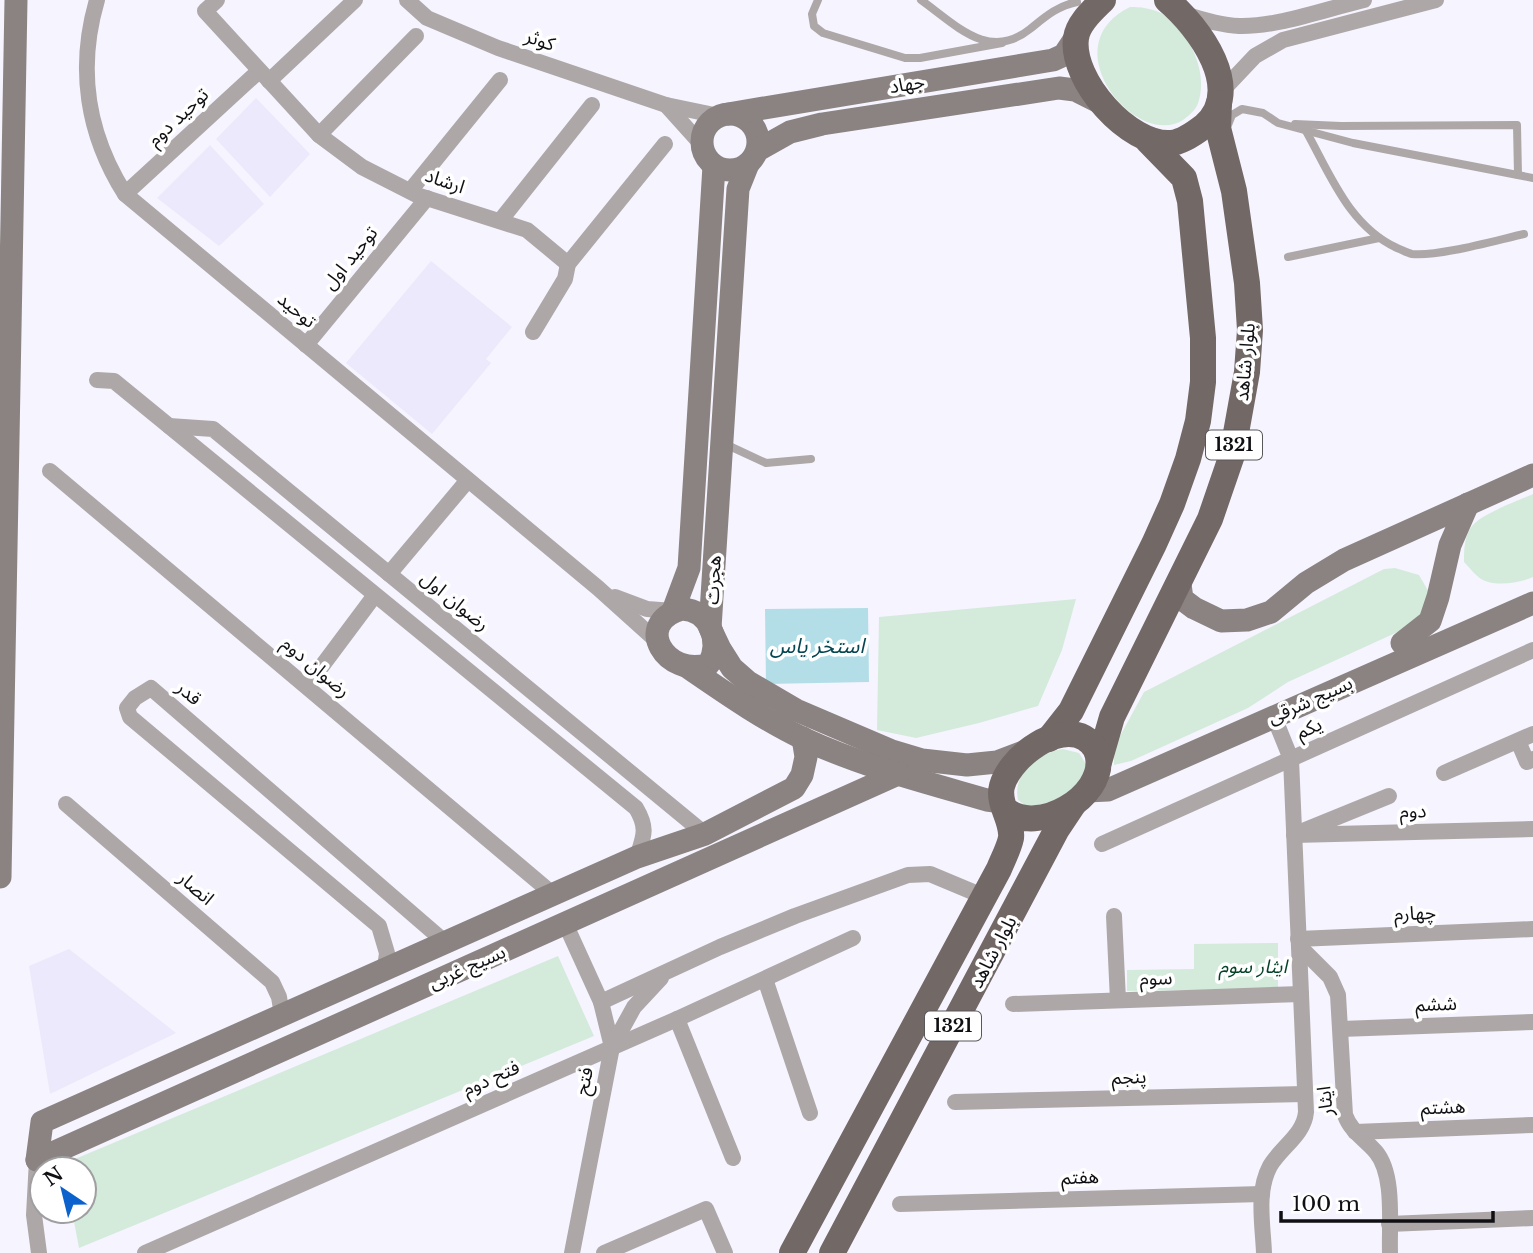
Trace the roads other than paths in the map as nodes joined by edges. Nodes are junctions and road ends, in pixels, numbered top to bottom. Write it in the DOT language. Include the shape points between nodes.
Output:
graph roads {
  1 [pos="16,0"];
  2 [pos="97,0"];
  3 [pos="217,0"];
  4 [pos="355,0"];
  5 [pos="407,0"];
  6 [pos="818,0"];
  7 [pos="921,0"];
  8 [pos="1103,0"];
  9 [pos="1364,0"];
  10 [pos="1436,0"];
  11 [pos="1174,6"];
  12 [pos="1078,16"];
  13 [pos="416,36"];
  14 [pos="1002,43"];
  15 [pos="264,76"];
  16 [pos="500,80"];
  17 [pos="1220,98"];
  18 [pos="1105,105"];
  19 [pos="592,106"];
  20 [pos="666,106"];
  21 [pos="724,115"];
  22 [pos="1278,123"];
  23 [pos="1306,131"];
  24 [pos="319,135"];
  25 [pos="1220,140"];
  26 [pos="1148,141"];
  27 [pos="665,144"];
  28 [pos="702,145"];
  29 [pos="753,157"];
  30 [pos="715,166"];
  31 [pos="1518,175"];
  32 [pos="1533,178"];
  33 [pos="6,180"];
  34 [pos="410,191"];
  35 [pos="125,194"];
  36 [pos="427,198"];
  37 [pos="500,221"];
  38 [pos="1524,234"];
  39 [pos="1379,238"];
  40 [pos="1288,257"];
  41 [pos="568,264"];
  42 [pos="5,316"];
  43 [pos="533,332"];
  44 [pos="306,345"];
  45 [pos="97,380"];
  46 [pos="4,384"];
  47 [pos="169,426"];
  48 [pos="722,443"];
  49 [pos="811,459"];
  50 [pos="50,471"];
  51 [pos="1533,475"];
  52 [pos="468,480"];
  53 [pos="1468,504"];
  54 [pos="389,574"];
  55 [pos="1180,584"];
  56 [pos="1533,586"];
  57 [pos="2,587"];
  58 [pos="597,588"];
  59 [pos="375,594"];
  60 [pos="1533,603"];
  61 [pos="1506,607"];
  62 [pos="673,611"];
  63 [pos="710,628"];
  64 [pos="658,642"];
  65 [pos="1402,643"];
  66 [pos="1533,650"];
  67 [pos="686,666"];
  68 [pos="307,686"];
  69 [pos="1272,711"];
  70 [pos="1,716"];
  71 [pos="1533,734"];
  72 [pos="803,738"];
  73 [pos="1518,741"];
  74 [pos="1040,744"];
  75 [pos="1290,759"];
  76 [pos="1533,759"];
  77 [pos="1444,773"];
  78 [pos="898,774"];
  79 [pos="1089,783"];
  80 [pos="1389,796"];
  81 [pos="66,804"];
  82 [pos="1004,806"];
  83 [pos="1533,829"];
  84 [pos="705,834"];
  85 [pos="1294,835"];
  86 [pos="1102,844"];
  87 [pos="0,848"];
  88 [pos="637,857"];
  89 [pos="0,877"];
  90 [pos="554,895"];
  91 [pos="985,897"];
  92 [pos="1114,916"];
  93 [pos="565,923"];
  94 [pos="1533,929"];
  95 [pos="853,938"];
  96 [pos="1298,942"];
  97 [pos="446,943"];
  98 [pos="385,968"];
  99 [pos="667,971"];
  100 [pos="765,979"];
  101 [pos="1301,994"];
  102 [pos="1118,1000"];
  103 [pos="601,1002"];
  104 [pos="1013,1004"];
  105 [pos="282,1015"];
  106 [pos="677,1018"];
  107 [pos="1533,1022"];
  108 [pos="1341,1029"];
  109 [pos="612,1047"];
  110 [pos="1305,1094"];
  111 [pos="956,1102"];
  112 [pos="810,1114"];
  113 [pos="1533,1125"];
  114 [pos="1355,1132"];
  115 [pos="38,1155"];
  116 [pos="48,1155"];
  117 [pos="733,1158"];
  118 [pos="1262,1194"];
  119 [pos="900,1204"];
  120 [pos="1533,1218"];
  121 [pos="1389,1223"];
  122 [pos="35,1225"];
  123 [pos="629,1248"];
  124 [pos="39,1253"];
  125 [pos="145,1253"];
  126 [pos="572,1253"];
  127 [pos="604,1253"];
  128 [pos="725,1253"];
  129 [pos="792,1253"];
  130 [pos="832,1253"];
  131 [pos="1264,1253"];
  132 [pos="1390,1253"];
  1 -- 33 [label="main road"];
  2 -- 35 [label="street, توحید" via="90,26 87,90 99,143"];
  3 -- 15 [label="street, ارشاد" via="205,11"];
  4 -- 15 [label="street, توحید دوم"];
  5 -- 20 [label="street, کوثر" via="427,18 498,48"];
  6 -- 14 [label="lane" via="812,14 814,26 823,33 905,58"];
  7 -- 14 [label="lane" via="969,34"];
  8 -- 12 [label="main road"];
  9 -- 11 [label="street" via="1249,26 1210,22"];
  10 -- 17 [label="street" via="1283,40 1255,56"];
  11 -- 17 [label="main road, بلوار شاهد" via="1212,55"];
  12 -- 14 [label="lane" via="1057,9 1015,41"];
  12 -- 18 [label="main road, بلوار شاهد" via="1078,62"];
  12 -- 21 [label="main road, جهاد" via="1064,55 1053,60"];
  13 -- 24 [label="street"];
  15 -- 24 [label="street, ارشاد"];
  15 -- 35 [label="street, توحید دوم"];
  16 -- 34 [label="street"];
  17 -- 25 [label="main road, بلوار شاهد / 1321"];
  17 -- 26 [label="main road" via="1214,116 1201,129 1172,143"];
  18 -- 26 [label="main road, بلوار شاهد"];
  18 -- 29 [label="main road, جهاد" via="1075,90 1059,88 822,124 790,132"];
  19 -- 37 [label="street"];
  20 -- 21 [label="street, کوثر"];
  20 -- 28 [label="street, کوثر"];
  21 -- 28 [label="main road" via="706,127"];
  21 -- 29 [label="main road" via="737,114 752,124 759,141"];
  22 -- 23 [label="lane"];
  22 -- 25 [label="lane" via="1263,113 1242,109 1232,115"];
  22 -- 31 [label="lane" via="1517,125"];
  23 -- 31 [label="lane"];
  23 -- 39 [label="lane" via="1352,213"];
  24 -- 34 [label="street, ارشاد" via="362,167"];
  25 -- 55 [label="main road, بلوار شاهد / 1321" via="1234,191 1247,283 1247,373 1233,455"];
  26 -- 74 [label="main road, بلوار شاهد / 1321" via="1184,178 1190,201 1203,338 1198,421 1158,534 1071,711"];
  27 -- 41 [label="street"];
  28 -- 30 [label="main road"];
  29 -- 30 [label="main road" via="732,171"];
  29 -- 48 [label="main road, هجرت" via="738,189"];
  30 -- 62 [label="main road, هجرت" via="689,568"];
  31 -- 32 [label="lane"];
  33 -- 42 [label="main road"];
  34 -- 36 [label="street, ارشاد"];
  35 -- 44 [label="street, توحید"];
  36 -- 37 [label="street, ارشاد"];
  36 -- 44 [label="street, توحید اول"];
  37 -- 41 [label="street, ارشاد" via="527,230"];
  38 -- 39 [label="lane" via="1411,254"];
  39 -- 40 [label="lane"];
  41 -- 43 [label="street" via="565,279"];
  42 -- 46 [label="main road"];
  44 -- 52 [label="street, توحید"];
  45 -- 47 [label="street" via="114,381"];
  46 -- 57 [label="main road"];
  47 -- 54 [label="street, رضوان اول" via="213,429"];
  47 -- 59 [label="street"];
  48 -- 49 [label="lane" via="766,463"];
  48 -- 63 [label="main road, هجرت"];
  50 -- 68 [label="street, رضوان دوم"];
  51 -- 53 [label="main road"];
  52 -- 54 [label="street"];
  52 -- 58 [label="street, توحید"];
  53 -- 55 [label="main road" via="1344,560 1271,612 1247,620 1221,621 1194,608 1182,598"];
  53 -- 65 [label="main road" via="1450,545 1430,621"];
  54 -- 84 [label="street, رضوان اول"];
  55 -- 79 [label="main road, بلوار شاهد / 1321" via="1112,717"];
  56 -- 61 [label="main road, بسیج شرقی"];
  57 -- 70 [label="main road"];
  58 -- 62 [label="street" via="632,605"];
  58 -- 64 [label="street"];
  59 -- 68 [label="street"];
  59 -- 88 [label="street" via="636,808 645,823"];
  60 -- 61 [label="main road, بسیج شرقی"];
  61 -- 65 [label="main road, بسیج شرقی"];
  61 -- 69 [label="main road, بسیج شرقی"];
  62 -- 63 [label="main road" via="691,609"];
  62 -- 64 [label="main road" via="660,624"];
  63 -- 67 [label="main road" via="715,645 709,664"];
  63 -- 74 [label="main road, هجرت" via="726,659 748,682 796,710 892,751 967,765 997,762"];
  64 -- 67 [label="main road" via="668,657"];
  65 -- 69 [label="main road, بسیج شرقی"];
  66 -- 75 [label="street, یکم"];
  67 -- 72 [label="main road"];
  68 -- 90 [label="street, رضوان دوم"];
  69 -- 75 [label="street, ایثار"];
  69 -- 79 [label="main road, بسیج شرقی" via="1108,790"];
  70 -- 87 [label="main road"];
  71 -- 73 [label="street"];
  72 -- 78 [label="main road"];
  72 -- 84 [label="main road, بسیج غربی" via="806,757 794,788"];
  73 -- 76 [label="street" via="1527,762"];
  73 -- 77 [label="street"];
  74 -- 79 [label="main road" via="1070,734 1083,737 1098,753"];
  74 -- 82 [label="main road" via="1007,775 1002,785"];
  75 -- 85 [label="street, ایثار"];
  75 -- 86 [label="street, یکم"];
  78 -- 82 [label="main road"];
  78 -- 93 [label="main road, بسیج غربی"];
  79 -- 82 [label="main road" via="1048,817 1018,818"];
  79 -- 130 [label="main road, بلوار شاهد / 1321" via="1057,830"];
  80 -- 85 [label="street"];
  81 -- 105 [label="street, انصار" via="272,982"];
  82 -- 91 [label="main road, بلوار شاهد / 1321" via="1011,838"];
  83 -- 85 [label="street, دوم"];
  84 -- 88 [label="main road, بسیج غربی"];
  85 -- 96 [label="street, ایثار"];
  87 -- 89 [label="main road"];
  88 -- 90 [label="main road, بسیج غربی"];
  90 -- 93 [label="main road"];
  90 -- 97 [label="main road, بسیج غربی"];
  91 -- 99 [label="street" via="930,874 908,875 795,916"];
  91 -- 129 [label="main road, بلوار شاهد / 1321"];
  92 -- 102 [label="street"];
  93 -- 103 [label="street, فتح"];
  93 -- 116 [label="main road, بسیج غربی"];
  94 -- 96 [label="street, چهارم"];
  95 -- 100 [label="street, فتح دوم"];
  96 -- 101 [label="street, ایثار"];
  96 -- 108 [label="street, ایثار" via="1330,977 1338,995"];
  97 -- 98 [label="main road, بسیج غربی"];
  97 -- 98 [label="street, قدر" via="151,688 135,698 127,708 130,717 379,926 387,953"];
  98 -- 105 [label="main road, بسیج غربی"];
  99 -- 103 [label="street"];
  99 -- 109 [label="street" via="634,1007"];
  100 -- 106 [label="street, فتح دوم"];
  100 -- 112 [label="street"];
  101 -- 102 [label="street, سوم"];
  101 -- 110 [label="street, ایثار"];
  102 -- 104 [label="street, سوم"];
  103 -- 109 [label="street, فتح"];
  105 -- 115 [label="main road, بسیج غربی" via="42,1122"];
  106 -- 109 [label="street, فتح دوم"];
  106 -- 117 [label="street"];
  107 -- 108 [label="street, ششم"];
  108 -- 114 [label="street, ایثار" via="1345,1115"];
  109 -- 125 [label="street, فتح دوم"];
  109 -- 126 [label="street, فتح"];
  110 -- 111 [label="street, پنجم"];
  110 -- 118 [label="street, ایثار" via="1303,1125 1271,1164"];
  113 -- 114 [label="street, هشتم"];
  114 -- 121 [label="street, ایثار" via="1384,1166"];
  118 -- 119 [label="street, هفتم"];
  118 -- 131 [label="street, ایثار"];
  120 -- 121 [label="street"];
  121 -- 132 [label="street, ایثار"];
  122 -- 124 [label="street"];
  123 -- 127 [label="street"];
  123 -- 128 [label="street" via="706,1209"];
}
